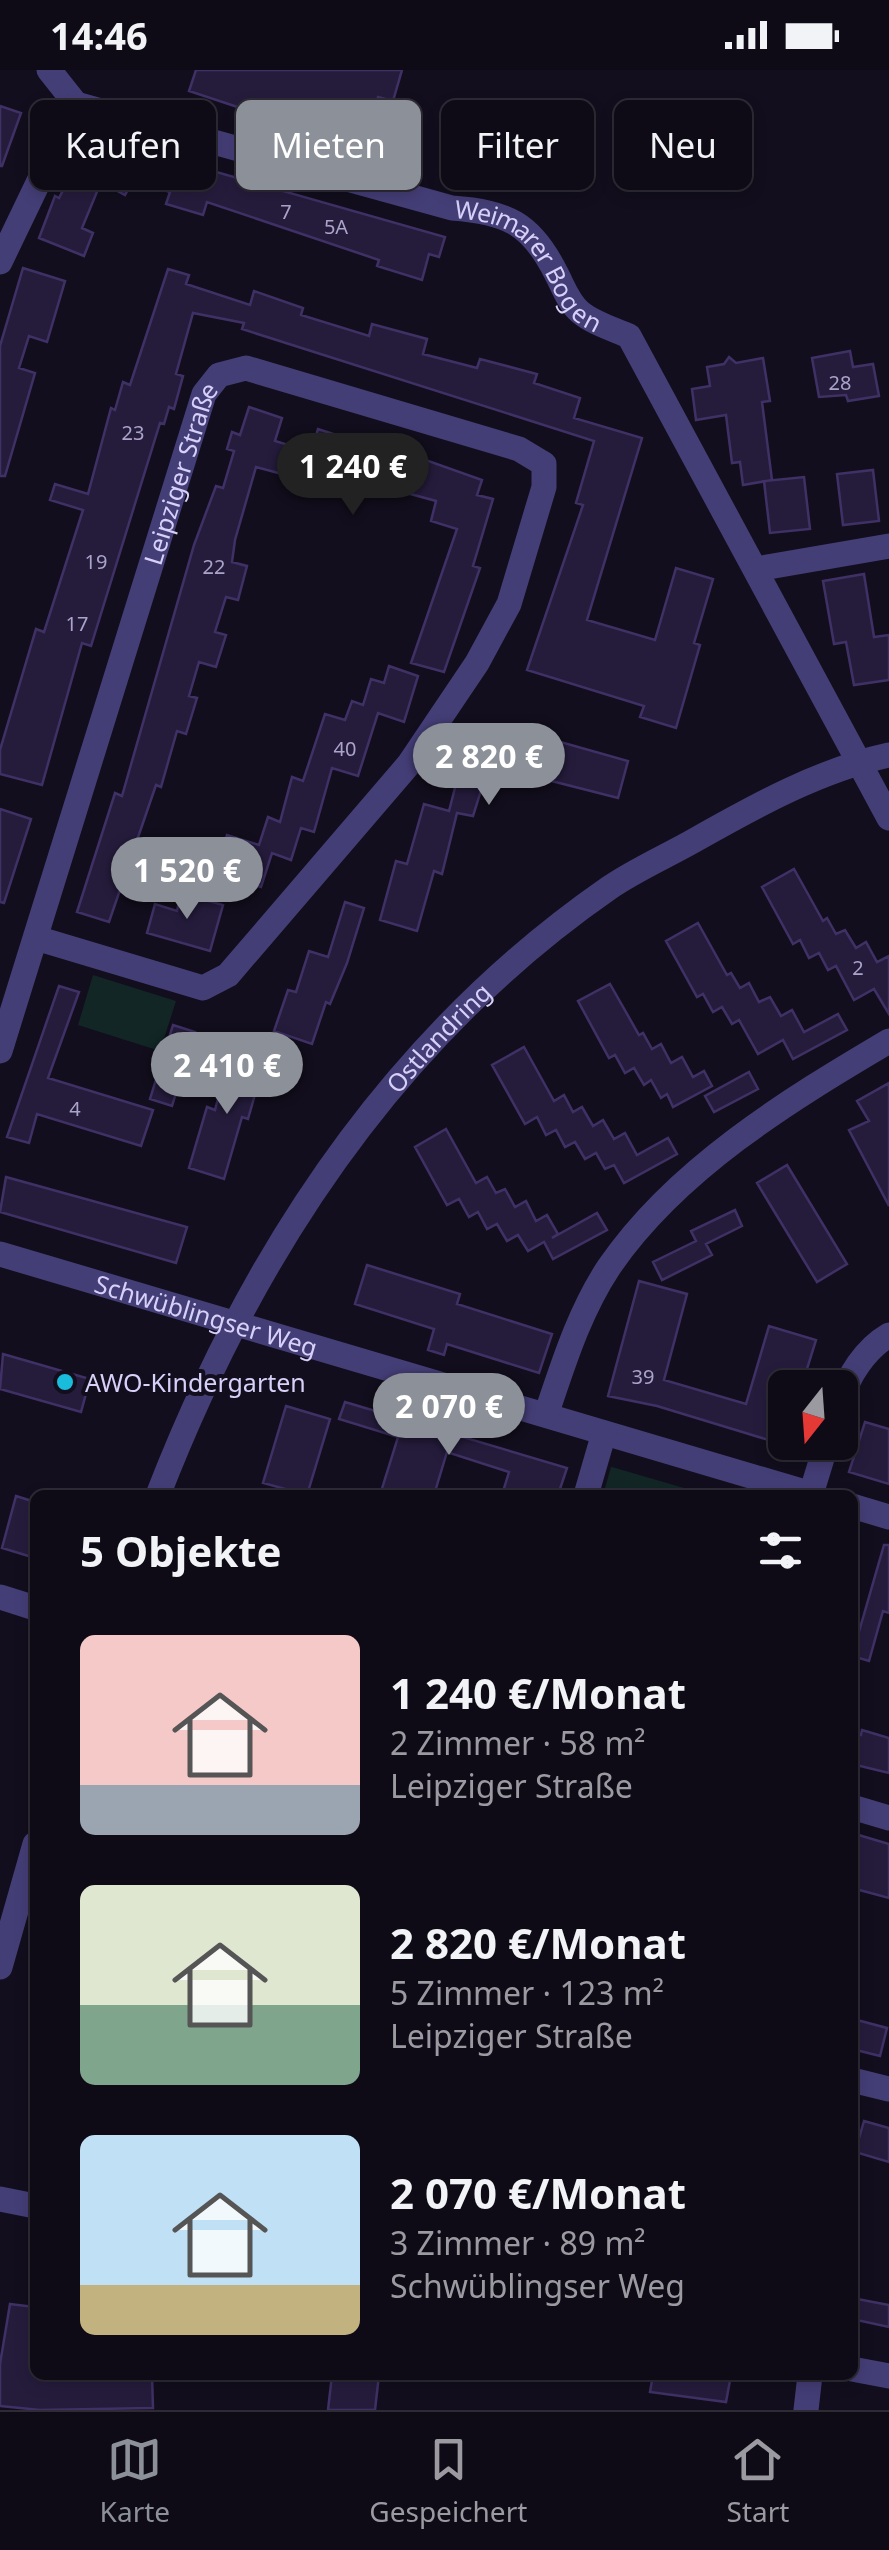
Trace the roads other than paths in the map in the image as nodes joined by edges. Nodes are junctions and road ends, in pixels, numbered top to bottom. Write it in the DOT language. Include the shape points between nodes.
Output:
graph roads {
  1 [pos="49,70"];
  2 [pos="73,100"];
  3 [pos="216,143"];
  4 [pos="35,190"];
  5 [pos="0,262"];
  6 [pos="889,546"];
  7 [pos="756,570"];
  8 [pos="889,754"];
  9 [pos="858,762"];
  10 [pos="889,818"];
  11 [pos="36,938"];
  12 [pos="889,1041"];
  13 [pos="0,1051"];
  14 [pos="0,1254"];
  15 [pos="234,1324"];
  16 [pos="887,1341"];
  17 [pos="857,1370"];
  18 [pos="546,1416"];
  19 [pos="604,1433"];
  20 [pos="822,1460"];
  21 [pos="160,1490"];
  22 [pos="587,1490"];
  23 [pos="799,1490"];
  24 [pos="814,1490"];
  25 [pos="858,1508"];
  26 [pos="889,1517"];
  27 [pos="0,1596"];
  28 [pos="30,1606"];
  29 [pos="858,1810"];
  30 [pos="889,1818"];
  31 [pos="30,1862"];
  32 [pos="0,1967"];
  33 [pos="858,2081"];
  34 [pos="889,2089"];
  35 [pos="0,2198"];
  36 [pos="30,2205"];
  37 [pos="858,2370"];
  38 [pos="889,2376"];
  39 [pos="809,2380"];
  40 [pos="806,2410"];
  1 -- 2 [label="street"];
  3 -- 7 [label="street, Weimarer Bogen" via="515,222 540,242 582,314 628,336"];
  4 -- 5 [label="street"];
  6 -- 7 [label="street"];
  7 -- 9 [label="street"];
  8 -- 9 [label="street, Ostlandring"];
  9 -- 10 [label="street"];
  9 -- 15 [label="street, Ostlandring" via="808,781 609,888 488,987 382,1095 341,1149 299,1208"];
  11 -- 11 [label="street, Leipziger Straße" via="204,394 219,374 246,368 519,449 544,464 544,487 509,604 477,663 409,764 228,975 203,988"];
  11 -- 13 [label="street, Leipziger Straße"];
  12 -- 18 [label="street" via="808,1089 678,1189 610,1266 572,1341"];
  14 -- 15 [label="street, Schwüblingser Weg"];
  15 -- 18 [label="street, Schwüblingser Weg"];
  15 -- 21 [label="street, Ostlandring"];
  16 -- 17 [label="street"];
  18 -- 19 [label="street, Schwüblingser Weg"];
  19 -- 22 [label="street"];
  19 -- 23 [label="street, Schwüblingser Weg"];
  20 -- 24 [label="street"];
  25 -- 26 [label="street"];
  27 -- 28 [label="street"];
  29 -- 30 [label="street"];
  31 -- 32 [label="street"];
  33 -- 34 [label="street"];
  35 -- 36 [label="street"];
  37 -- 38 [label="street"];
  39 -- 40 [label="street"];
}
